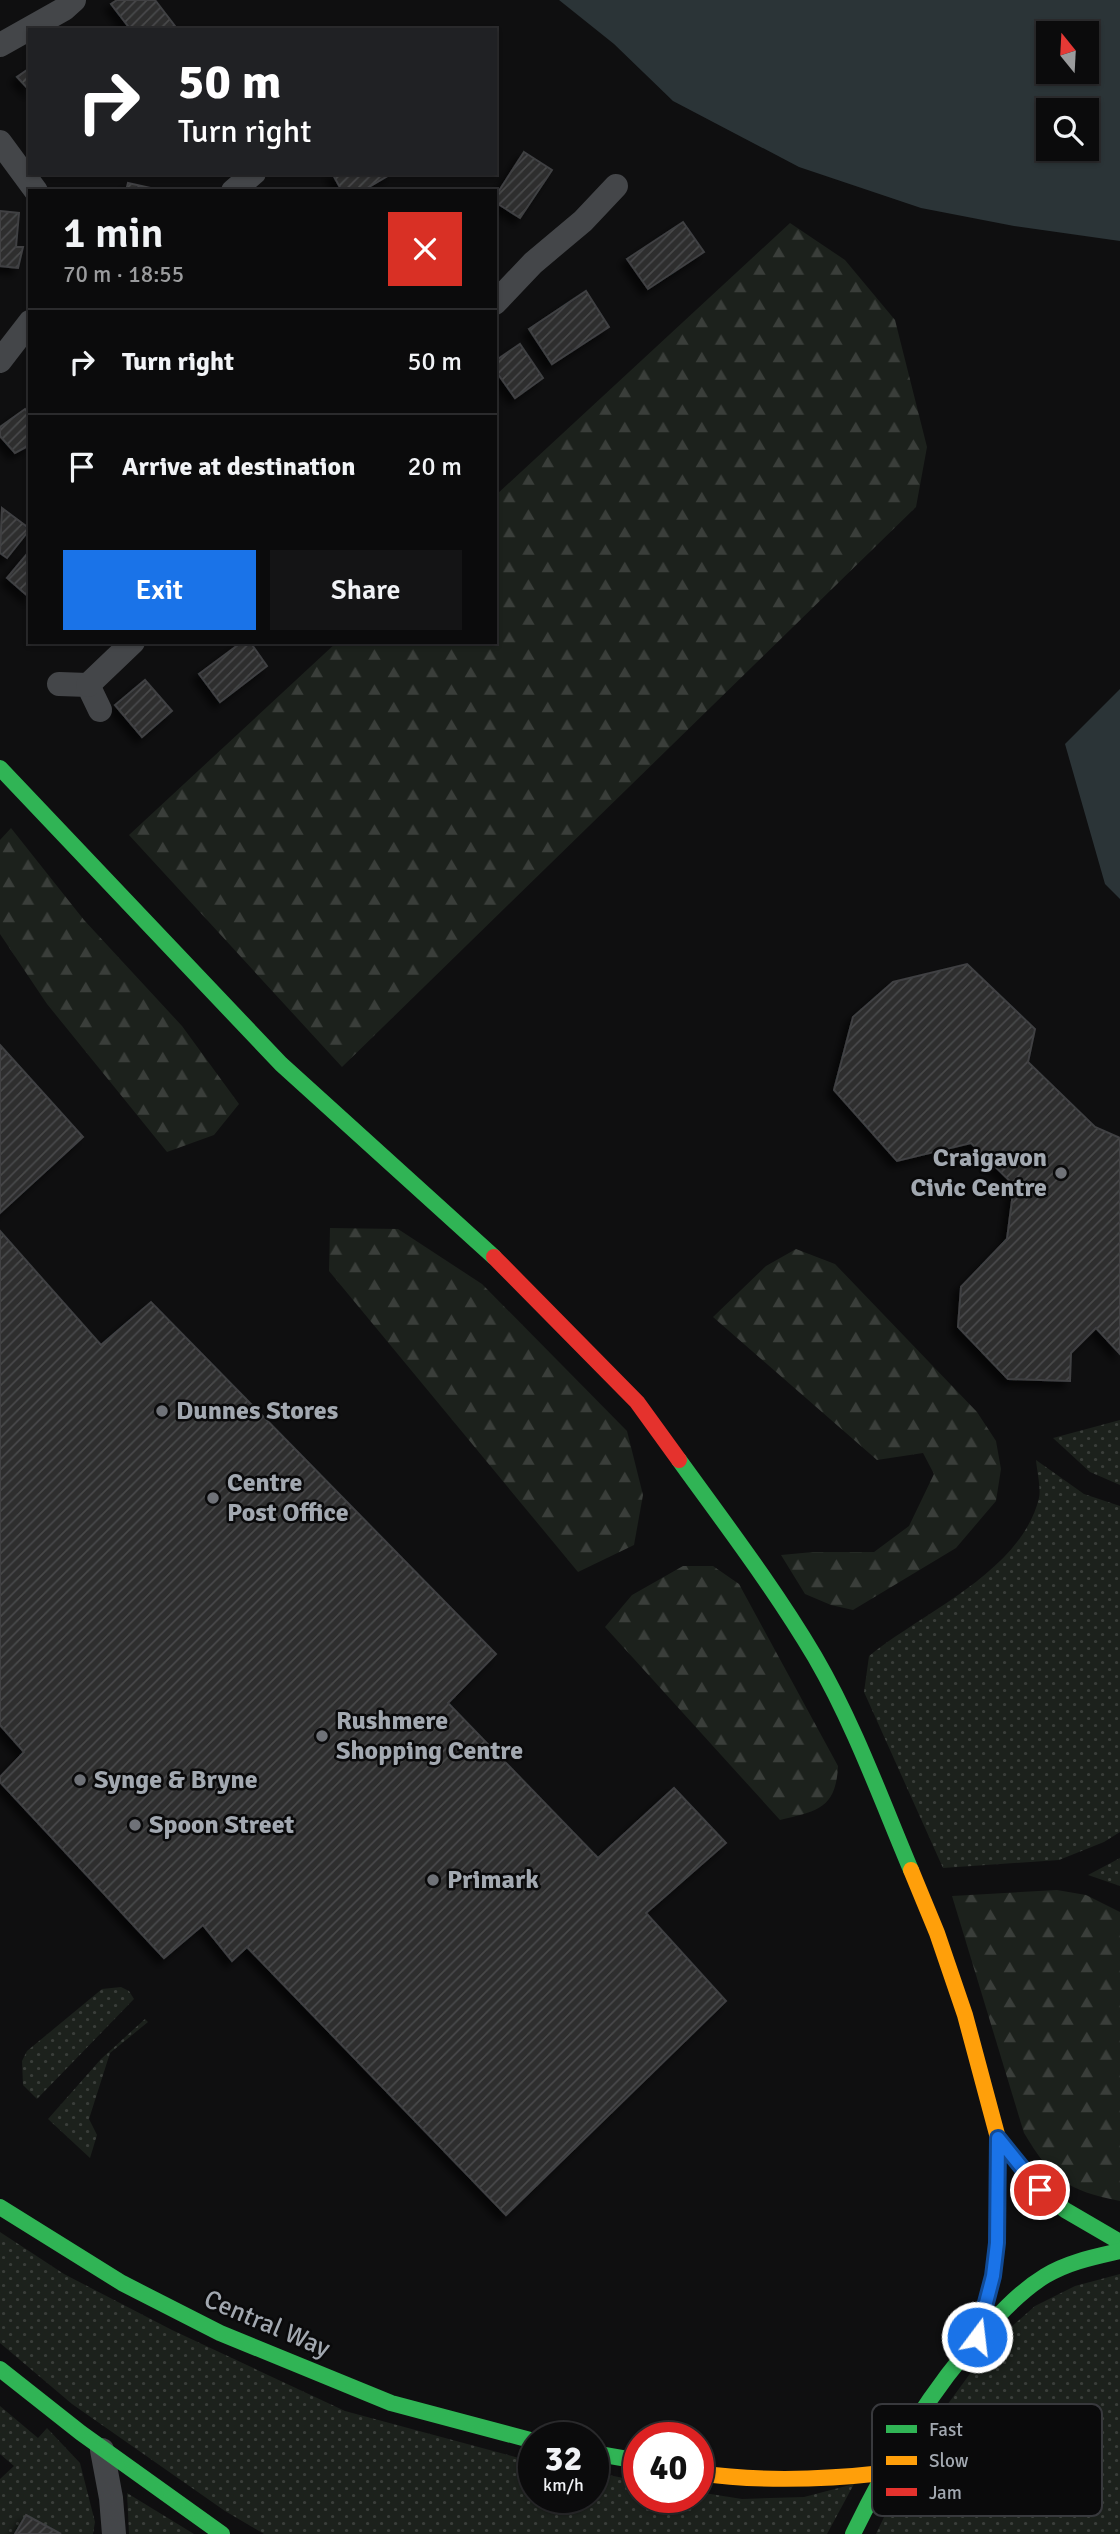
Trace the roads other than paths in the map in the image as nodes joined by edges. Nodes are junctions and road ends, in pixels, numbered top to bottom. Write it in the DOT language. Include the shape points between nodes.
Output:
graph roads {
  1 [pos="74,0"];
  2 [pos="30,28"];
  3 [pos="28,29"];
  4 [pos="0,45"];
  5 [pos="0,142"];
  6 [pos="252,175"];
  7 [pos="616,186"];
  8 [pos="35,189"];
  9 [pos="235,189"];
  10 [pos="497,301"];
  11 [pos="28,325"];
  12 [pos="0,361"];
  13 [pos="131,644"];
  14 [pos="59,684"];
  15 [pos="88,685"];
  16 [pos="100,710"];
  17 [pos="0,768"];
  18 [pos="998,2138"];
  19 [pos="0,2207"];
  20 [pos="1120,2242"];
  21 [pos="1120,2251"];
  22 [pos="977,2337"];
  23 [pos="0,2369"];
  24 [pos="927,2404"];
  25 [pos="518,2437"];
  26 [pos="102,2450"];
  27 [pos="872,2474"];
  28 [pos="714,2475"];
  29 [pos="872,2495"];
  30 [pos="114,2534"];
  31 [pos="222,2534"];
  32 [pos="853,2534"];
  1 -- 2 [label="street"];
  3 -- 4 [label="street"];
  5 -- 8 [label="street"];
  6 -- 9 [label="street"];
  7 -- 10 [label="street"];
  11 -- 12 [label="street"];
  13 -- 15 [label="street"];
  14 -- 15 [label="street"];
  15 -- 16 [label="street"];
  17 -- 18 [label="main road" via="281,1064 505,1267 637,1402 675,1454 764,1577 816,1659 850,1727 937,1933"];
  18 -- 20 [label="main road" via="1040,2190"];
  18 -- 22 [label="main road" via="997,2243"];
  19 -- 25 [label="main road, Central Way" via="122,2283 220,2333 391,2403"];
  21 -- 22 [label="main road" via="1082,2259 1052,2272 1017,2296"];
  22 -- 24 [label="main road"];
  23 -- 26 [label="main road"];
  26 -- 30 [label="street"];
  26 -- 31 [label="main road"];
  27 -- 28 [label="main road" via="818,2480"];
  29 -- 32 [label="main road"];
}
